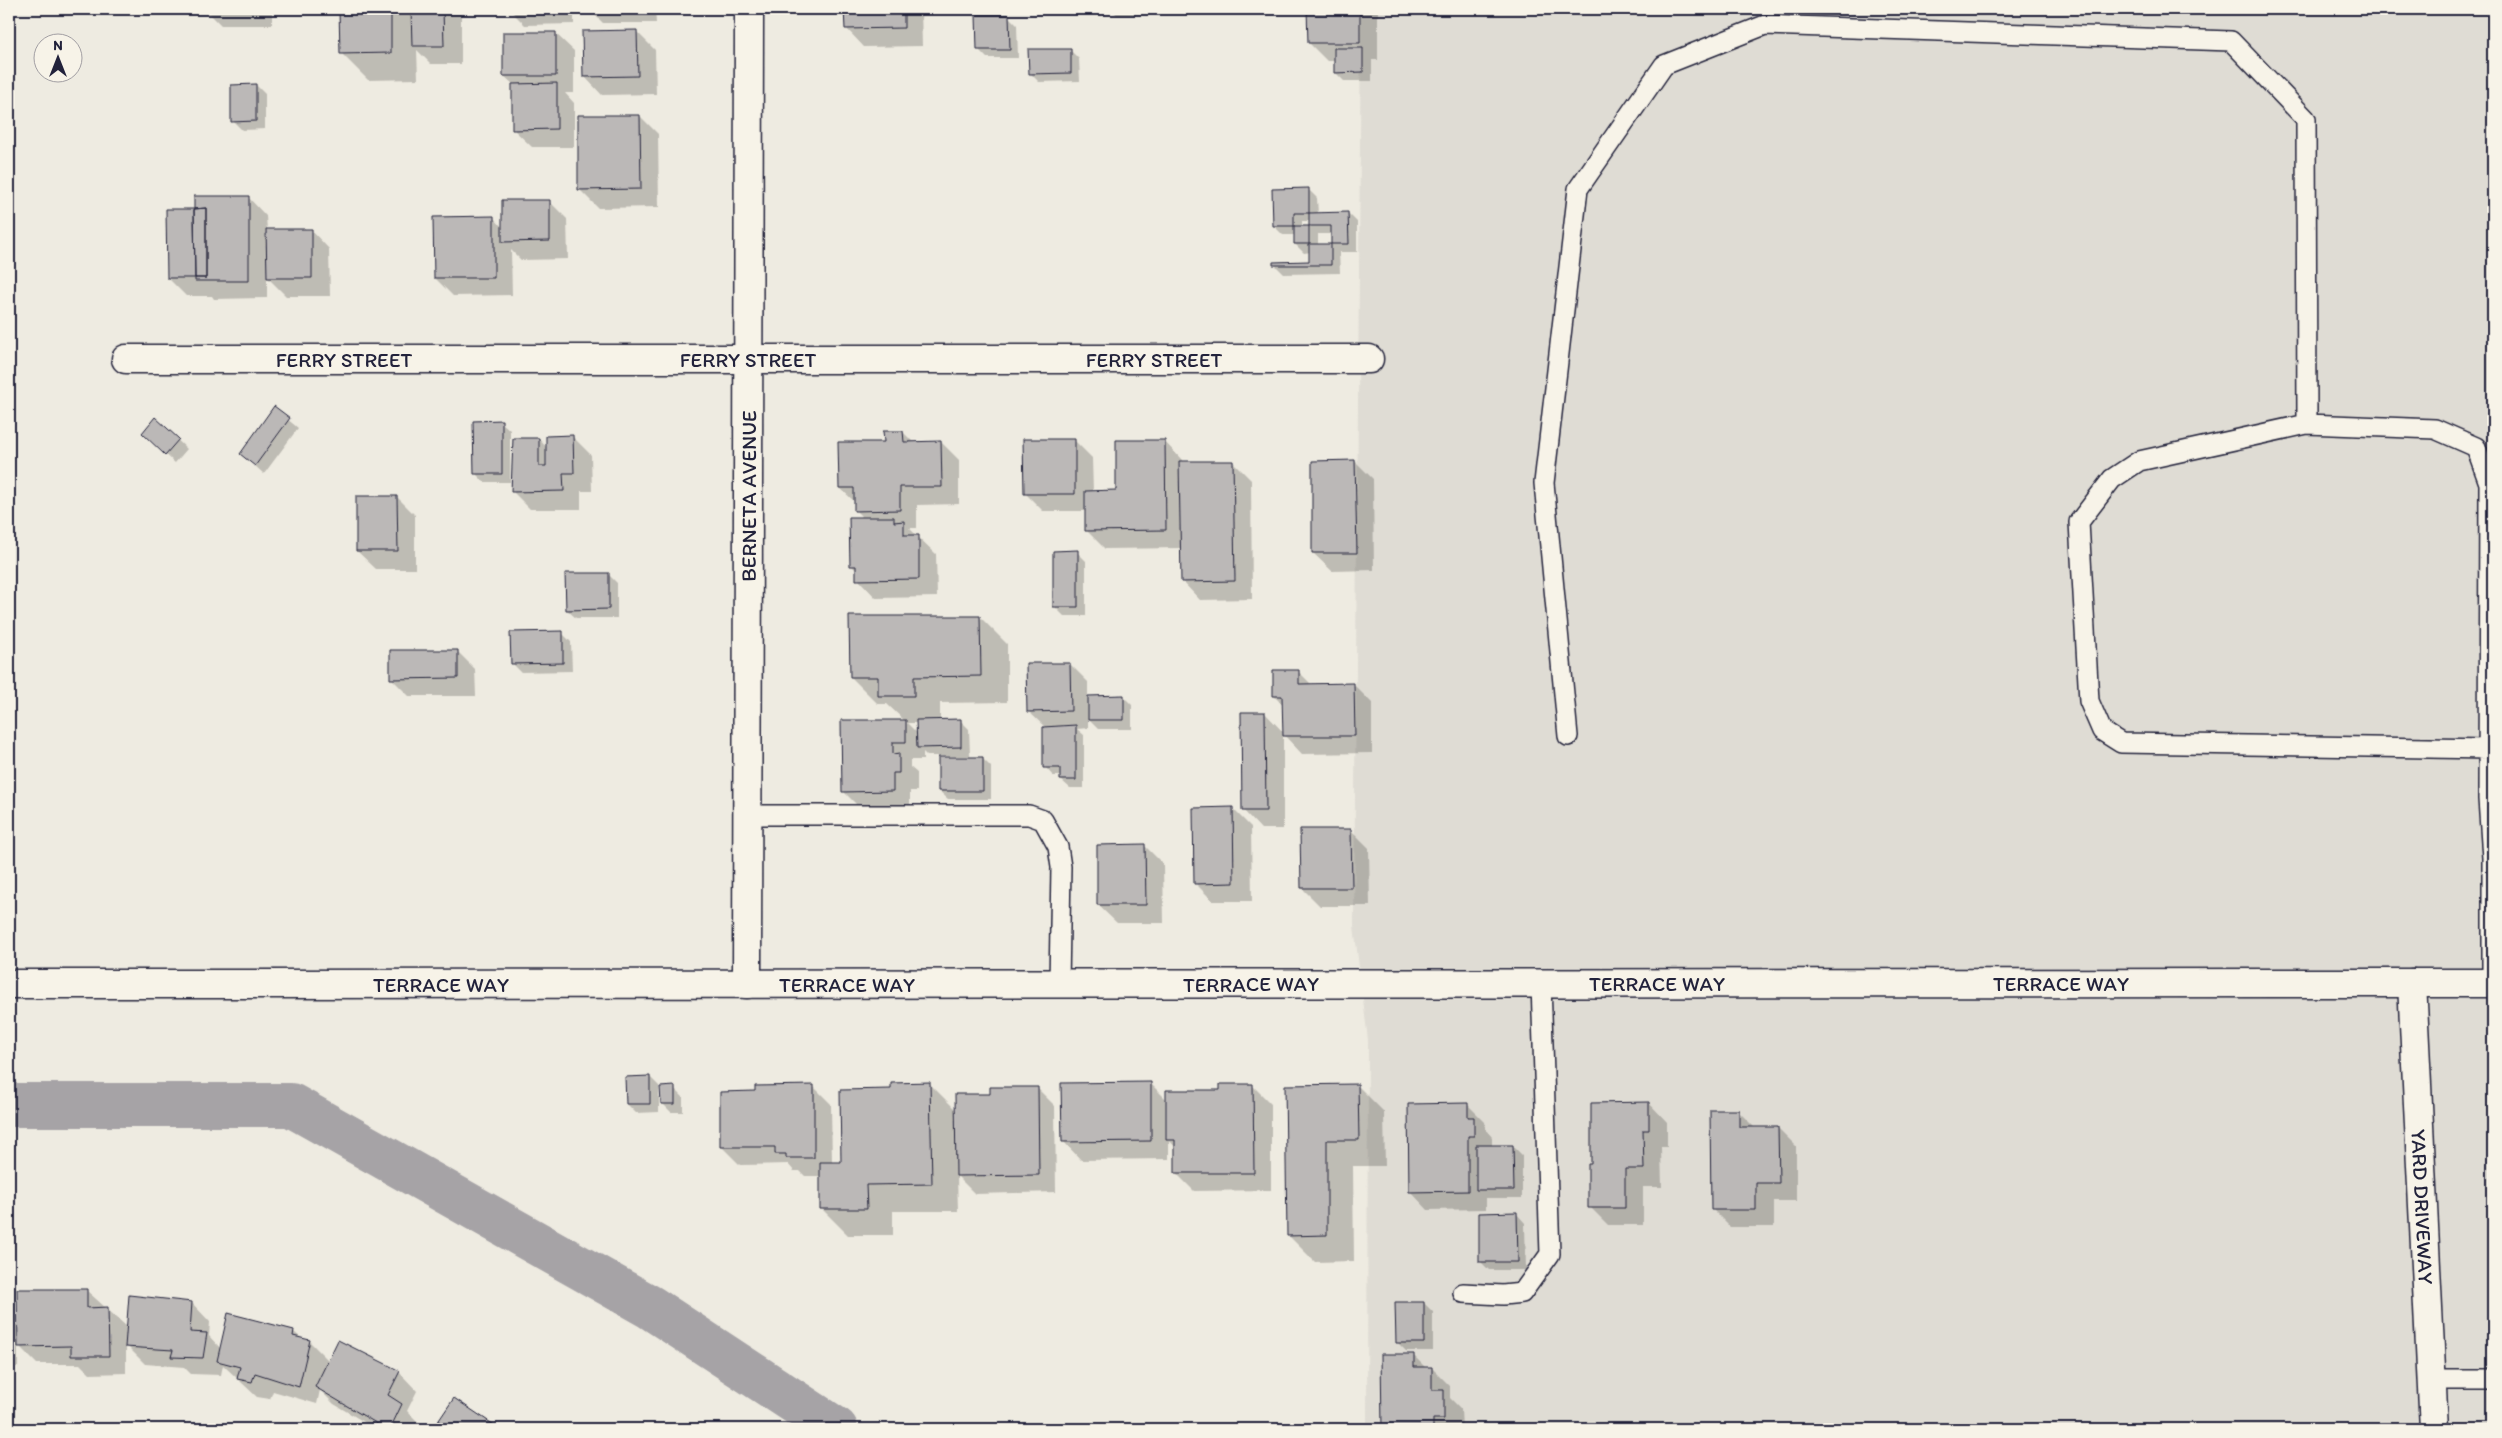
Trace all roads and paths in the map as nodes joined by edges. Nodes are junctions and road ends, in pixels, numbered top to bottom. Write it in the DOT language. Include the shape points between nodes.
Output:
graph roads {
  1 [pos="749,9"];
  2 [pos="126,359"];
  3 [pos="748,359"];
  4 [pos="1370,359"];
  5 [pos="2307,424"];
  6 [pos="1568,736"];
  7 [pos="2488,749"];
  8 [pos="747,815"];
  9 [pos="2412,983"];
  10 [pos="2492,983"];
  11 [pos="9,984"];
  12 [pos="747,984"];
  13 [pos="1059,984"];
  14 [pos="1541,984"];
  15 [pos="1463,1293"];
  16 [pos="2431,1380"];
  17 [pos="2493,1380"];
  18 [pos="2434,1429"];
  1 -- 3 [label="street, BERNETA AVENUE"];
  2 -- 3 [label="street, FERRY STREET"];
  3 -- 4 [label="street, FERRY STREET"];
  3 -- 8 [label="street, BERNETA AVENUE"];
  5 -- 6 [label="lane" via="2306,119 2231,41 1765,25 1664,65 1578,189 1544,483"];
  5 -- 7 [label="lane" via="2435,429 2476,447 2489,483"];
  5 -- 7 [label="lane" via="2139,461 2112,479 2078,522 2089,701 2102,731 2121,743"];
  7 -- 10 [label="lane"];
  8 -- 12 [label="street, BERNETA AVENUE"];
  8 -- 13 [label="lane" via="1029,815 1043,820 1058,846 1061,867"];
  9 -- 10 [label="street, TERRACE WAY"];
  9 -- 14 [label="street, TERRACE WAY"];
  9 -- 16 [label="street, YARD DRIVEWAY"];
  11 -- 12 [label="street, TERRACE WAY"];
  12 -- 13 [label="street, TERRACE WAY"];
  13 -- 14 [label="street, TERRACE WAY"];
  14 -- 15 [label="lane" via="1550,1254 1522,1293"];
  16 -- 17 [label="lane"];
  16 -- 18 [label="street, YARD DRIVEWAY"];
}
